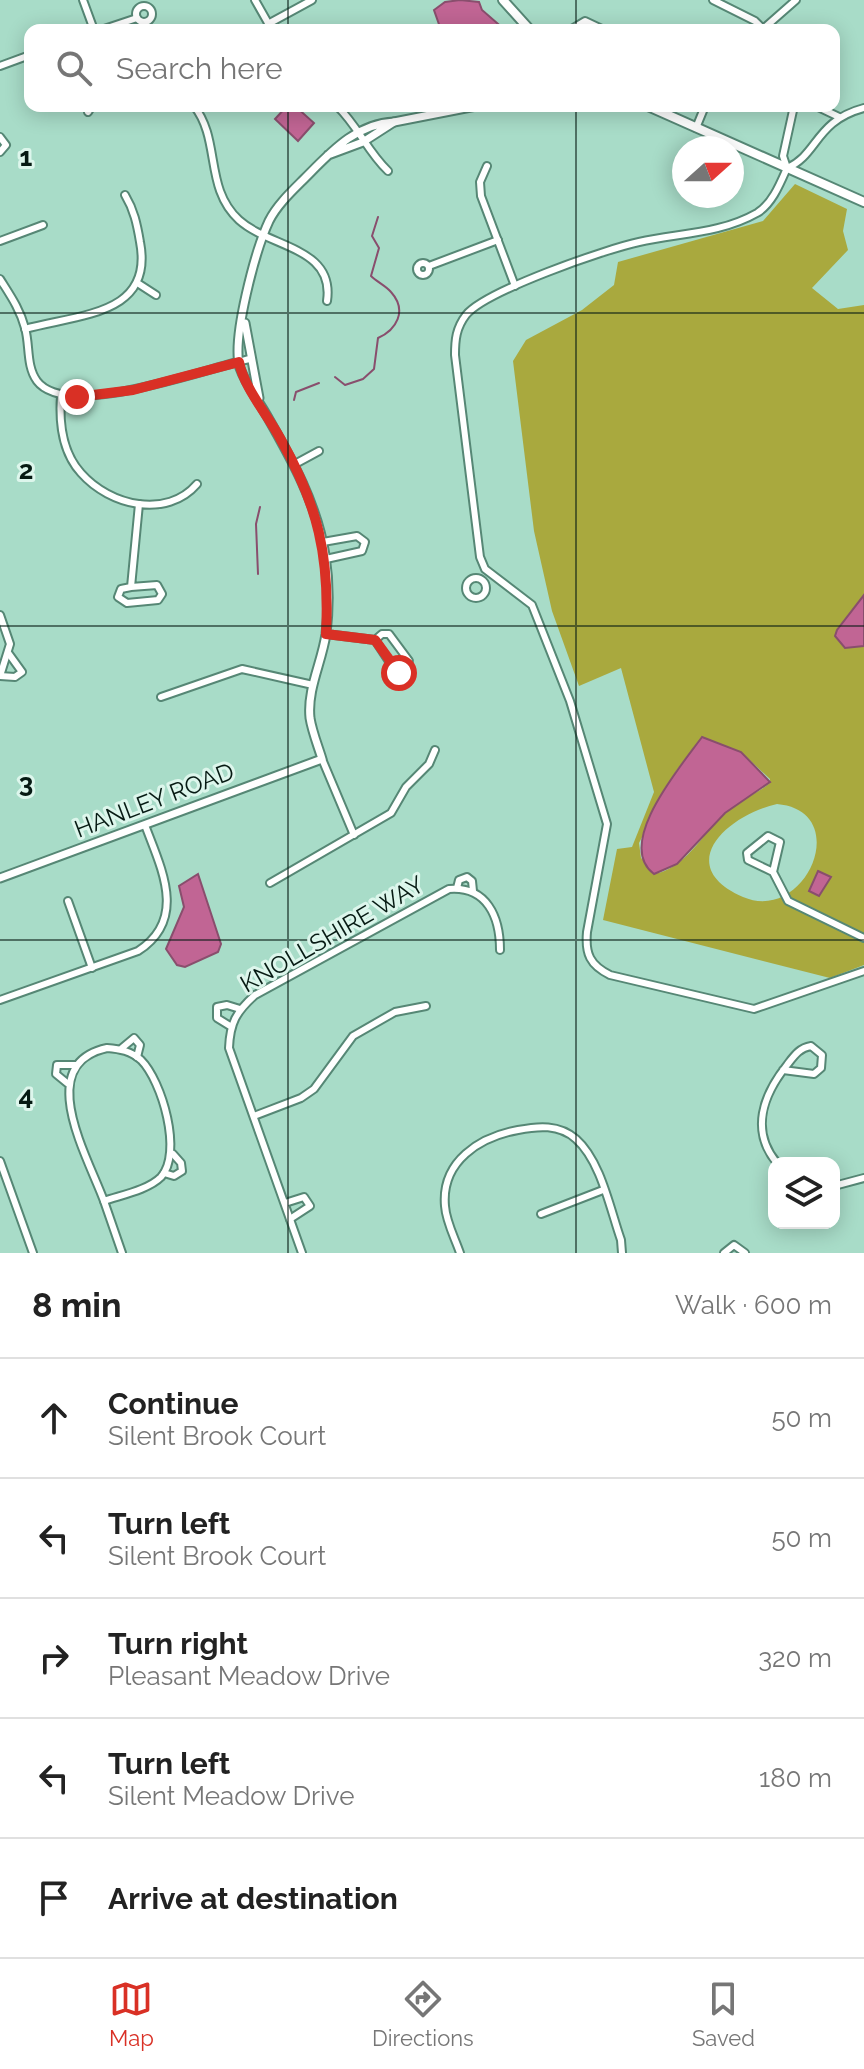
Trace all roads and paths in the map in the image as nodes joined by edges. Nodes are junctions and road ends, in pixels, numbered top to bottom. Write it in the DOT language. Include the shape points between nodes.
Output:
graph roads {
  1 [pos="83,0"];
  2 [pos="255,0"];
  3 [pos="312,0"];
  4 [pos="503,0"];
  5 [pos="713,0"];
  6 [pos="796,0"];
  7 [pos="141,3"];
  8 [pos="137,18"];
  9 [pos="92,24"];
  10 [pos="119,24"];
  11 [pos="268,24"];
  12 [pos="275,24"];
  13 [pos="525,24"];
  14 [pos="758,24"];
  15 [pos="770,24"];
  16 [pos="24,57"];
  17 [pos="0,67"];
  18 [pos="864,108"];
  19 [pos="197,112"];
  20 [pos="342,112"];
  21 [pos="445,112"];
  22 [pos="661,112"];
  23 [pos="703,112"];
  24 [pos="793,112"];
  25 [pos="829,112"];
  26 [pos="839,117"];
  27 [pos="394,122"];
  28 [pos="696,128"];
  29 [pos="359,132"];
  30 [pos="0,137"];
  31 [pos="363,142"];
  32 [pos="0,152"];
  33 [pos="328,155"];
  34 [pos="487,166"];
  35 [pos="787,168"];
  36 [pos="388,171"];
  37 [pos="125,195"];
  38 [pos="864,202"];
  39 [pos="43,225"];
  40 [pos="264,236"];
  41 [pos="498,240"];
  42 [pos="0,241"];
  43 [pos="429,266"];
  44 [pos="0,279"];
  45 [pos="139,284"];
  46 [pos="515,286"];
  47 [pos="156,295"];
  48 [pos="327,301"];
  49 [pos="244,317"];
  50 [pos="25,329"];
  51 [pos="250,359"];
  52 [pos="239,362"];
  53 [pos="61,396"];
  54 [pos="259,401"];
  55 [pos="319,451"];
  56 [pos="295,464"];
  57 [pos="197,484"];
  58 [pos="139,504"];
  59 [pos="323,542"];
  60 [pos="326,559"];
  61 [pos="491,574"];
  62 [pos="483,581"];
  63 [pos="131,587"];
  64 [pos="0,615"];
  65 [pos="326,634"];
  66 [pos="375,640"];
  67 [pos="9,654"];
  68 [pos="0,676"];
  69 [pos="313,685"];
  70 [pos="161,697"];
  71 [pos="435,750"];
  72 [pos="322,759"];
  73 [pos="145,825"];
  74 [pos="354,835"];
  75 [pos="773,872"];
  76 [pos="0,878"];
  77 [pos="270,883"];
  78 [pos="457,888"];
  79 [pos="473,891"];
  80 [pos="68,901"];
  81 [pos="864,938"];
  82 [pos="500,950"];
  83 [pos="92,968"];
  84 [pos="864,971"];
  85 [pos="0,990"];
  86 [pos="2,1000"];
  87 [pos="426,1006"];
  88 [pos="240,1009"];
  89 [pos="230,1026"];
  90 [pos="122,1048"];
  91 [pos="324,1055"];
  92 [pos="137,1057"];
  93 [pos="333,1061"];
  94 [pos="76,1065"];
  95 [pos="783,1070"];
  96 [pos="67,1083"];
  97 [pos="254,1116"];
  98 [pos="173,1154"];
  99 [pos="774,1157"];
  100 [pos="0,1161"];
  101 [pos="164,1173"];
  102 [pos="864,1178"];
  103 [pos="840,1184"];
  104 [pos="9,1187"];
  105 [pos="603,1190"];
  106 [pos="0,1191"];
  107 [pos="104,1201"];
  108 [pos="285,1203"];
  109 [pos="541,1214"];
  110 [pos="290,1219"];
  111 [pos="33,1253"];
  112 [pos="122,1253"];
  113 [pos="302,1253"];
  114 [pos="460,1253"];
  115 [pos="622,1253"];
  116 [pos="724,1253"];
  117 [pos="745,1253"];
  1 -- 9 [label="street"];
  2 -- 11 [label="street"];
  3 -- 12 [label="street"];
  4 -- 13 [label="main road"];
  5 -- 14 [label="street"];
  6 -- 15 [label="street"];
  7 -- 8 [label="street"];
  7 -- 8 [label="street" via="152,17 144,22"];
  8 -- 10 [label="street"];
  16 -- 17 [label="street"];
  18 -- 26 [label="street"];
  19 -- 40 [label="street" via="207,129 216,184 225,204"];
  20 -- 29 [label="street"];
  21 -- 27 [label="street"];
  22 -- 28 [label="main road"];
  23 -- 28 [label="street"];
  24 -- 35 [label="street" via="783,156"];
  25 -- 26 [label="street"];
  26 -- 35 [label="street" via="813,141 800,163"];
  27 -- 29 [label="street"];
  27 -- 31 [label="street"];
  28 -- 35 [label="main road"];
  29 -- 31 [label="street"];
  29 -- 33 [label="street"];
  30 -- 32 [label="street" via="6,145"];
  31 -- 33 [label="street"];
  31 -- 36 [label="street"];
  33 -- 40 [label="street" via="286,197"];
  34 -- 41 [label="street" via="481,196"];
  35 -- 38 [label="main road"];
  35 -- 46 [label="street" via="760,212 736,223 630,244"];
  37 -- 45 [label="street" via="144,264"];
  39 -- 42 [label="street"];
  40 -- 48 [label="street" via="319,263 328,279"];
  40 -- 49 [label="street"];
  41 -- 43 [label="street"];
  41 -- 46 [label="street"];
  44 -- 50 [label="street" via="17,304"];
  45 -- 47 [label="street"];
  45 -- 50 [label="street" via="127,299"];
  46 -- 61 [label="street" via="467,313 456,336 480,557"];
  49 -- 51 [label="street"];
  49 -- 52 [label="street"];
  50 -- 53 [label="street" via="34,377"];
  51 -- 52 [label="street"];
  51 -- 54 [label="street"];
  52 -- 53 [label="street" via="133,390"];
  52 -- 54 [label="street"];
  53 -- 58 [label="street" via="65,443 81,473 114,497"];
  54 -- 56 [label="street"];
  55 -- 56 [label="street"];
  56 -- 59 [label="street"];
  57 -- 58 [label="street" via="185,498"];
  58 -- 63 [label="street"];
  59 -- 60 [label="street"];
  59 -- 60 [label="street" via="357,536 365,542 362,551"];
  60 -- 65 [label="street"];
  61 -- 62 [label="street"];
  61 -- 84 [label="street" via="532,605 541,624 607,824 585,948 597,969 754,1009"];
  63 -- 63 [label="street" via="121,589 120,600 153,601 162,594 157,585"];
  64 -- 67 [label="street"];
  65 -- 66 [label="street"];
  65 -- 69 [label="street"];
  66 -- 66 [label="street" via="389,634 409,661 405,673 394,669"];
  67 -- 68 [label="street"];
  67 -- 68 [label="street" via="22,672"];
  69 -- 70 [label="street" via="242,669"];
  69 -- 72 [label="street" via="310,719"];
  71 -- 74 [label="street" via="391,813"];
  72 -- 73 [label="street, HANLEY ROAD"];
  72 -- 74 [label="street"];
  73 -- 76 [label="street, HANLEY ROAD"];
  73 -- 83 [label="street" via="169,893 159,931 138,951"];
  74 -- 77 [label="street"];
  75 -- 75 [label="street" via="780,842 768,836 747,853 748,860"];
  75 -- 81 [label="street" via="788,901"];
  78 -- 79 [label="street, KNOLLSHIRE WAY"];
  78 -- 79 [label="street, KNOLLSHIRE WAY" via="467,877"];
  78 -- 88 [label="street, KNOLLSHIRE WAY" via="433,894 255,995"];
  79 -- 82 [label="street" via="494,912"];
  80 -- 83 [label="street"];
  83 -- 86 [label="street"];
  85 -- 86 [label="street"];
  87 -- 93 [label="street" via="395,1012 353,1036"];
  88 -- 89 [label="street, KNOLLSHIRE WAY"];
  88 -- 89 [label="street" via="217,1007 217,1018"];
  89 -- 97 [label="street, KNOLLSHIRE WAY" via="229,1048"];
  90 -- 92 [label="street"];
  90 -- 92 [label="street" via="134,1038 140,1045"];
  90 -- 94 [label="street" via="95,1051"];
  91 -- 93 [label="street"];
  92 -- 98 [label="street" via="151,1074"];
  93 -- 97 [label="street" via="314,1089"];
  94 -- 96 [label="street"];
  94 -- 96 [label="street" via="57,1065 56,1074"];
  95 -- 95 [label="street" via="814,1074 821,1068 822,1055 815,1048 802,1048"];
  95 -- 99 [label="street" via="761,1115 762,1135"];
  96 -- 107 [label="street" via="70,1106"];
  97 -- 108 [label="street, KNOLLSHIRE WAY"];
  98 -- 101 [label="street"];
  98 -- 101 [label="street" via="182,1171 174,1176"];
  100 -- 104 [label="street"];
  101 -- 107 [label="street" via="148,1185"];
  102 -- 103 [label="street"];
  104 -- 106 [label="street"];
  104 -- 111 [label="street"];
  105 -- 109 [label="street"];
  105 -- 114 [label="street" via="591,1158 576,1139 560,1130 534,1127 487,1137 458,1161 448,1184 444,1205"];
  105 -- 115 [label="street"];
  107 -- 112 [label="street"];
  108 -- 110 [label="street, KNOLLSHIRE WAY"];
  108 -- 110 [label="street" via="304,1197 310,1206"];
  110 -- 113 [label="street, KNOLLSHIRE WAY"];
  116 -- 117 [label="street" via="734,1245"];
}
